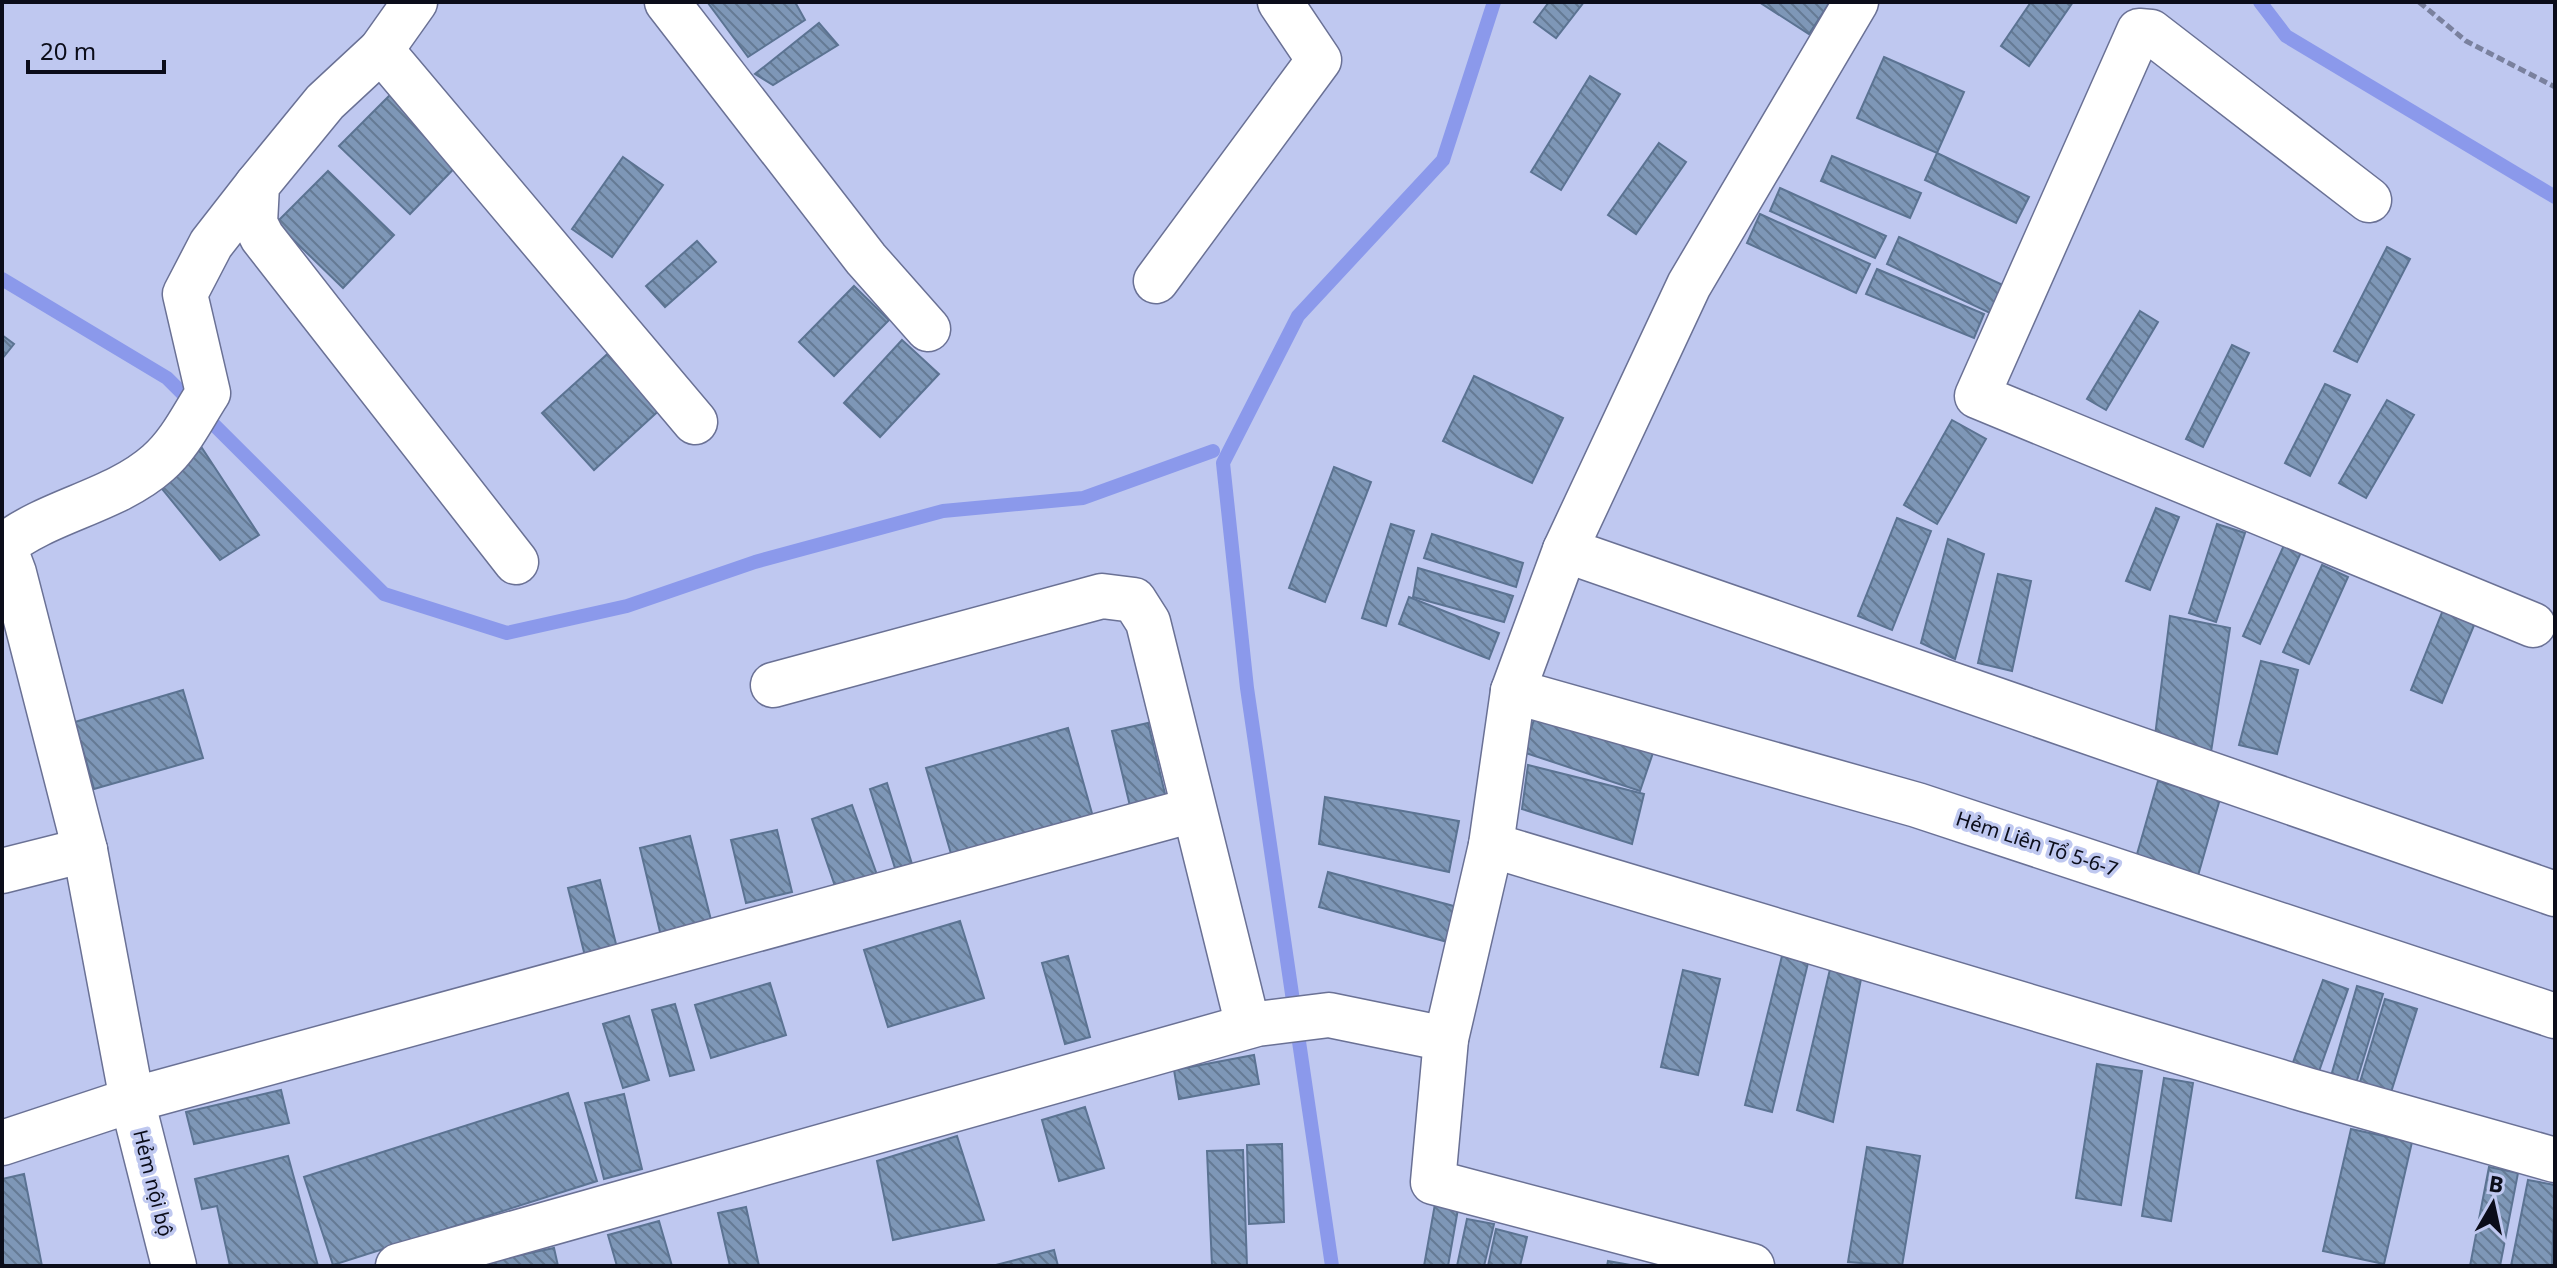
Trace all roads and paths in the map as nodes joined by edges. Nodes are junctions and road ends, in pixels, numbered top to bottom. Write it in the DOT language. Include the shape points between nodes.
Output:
graph roads {
  1 [pos="415,2"];
  2 [pos="667,2"];
  3 [pos="1280,2"];
  4 [pos="1856,2"];
  5 [pos="2419,2"];
  6 [pos="2140,17"];
  7 [pos="381,50"];
  8 [pos="2555,87"];
  9 [pos="257,185"];
  10 [pos="2369,200"];
  11 [pos="1156,281"];
  12 [pos="928,329"];
  13 [pos="695,422"];
  14 [pos="2,547"];
  15 [pos="1565,550"];
  16 [pos="2,553"];
  17 [pos="516,562"];
  18 [pos="2533,625"];
  19 [pos="773,685"];
  20 [pos="1513,691"];
  21 [pos="1193,810"];
  22 [pos="1491,845"];
  23 [pos="85,850"];
  24 [pos="2,871"];
  25 [pos="2555,894"];
  26 [pos="2555,1016"];
  27 [pos="1252,1025"];
  28 [pos="1446,1039"];
  29 [pos="132,1100"];
  30 [pos="2,1143"];
  31 [pos="2555,1160"];
  32 [pos="174,1266"];
  33 [pos="398,1266"];
  34 [pos="1752,1266"];
  1 -- 7 [label="street"];
  2 -- 12 [label="street" via="866,259"];
  3 -- 11 [label="street" via="1319,60"];
  4 -- 15 [label="street" via="1689,285"];
  5 -- 8 [label="path" via="2466,41"];
  6 -- 10 [label="street"];
  6 -- 18 [label="street" via="2144,30 2134,35 1977,396"];
  7 -- 9 [label="street" via="325,102"];
  7 -- 13 [label="street"];
  9 -- 14 [label="street" via="211,244 185,294 208,393 173,447 139,475"];
  9 -- 17 [label="street" via="255,223 262,237"];
  15 -- 20 [label="street"];
  15 -- 25 [label="street"];
  16 -- 23 [label="street, Hẻm nội bộ" via="14,573"];
  19 -- 21 [label="street" via="1102,596 1134,600 1148,622"];
  20 -- 22 [label="street"];
  20 -- 26 [label="street, Hẻm Liên Tổ 5-6-7" via="1917,805"];
  21 -- 27 [label="street"];
  21 -- 29 [label="street"];
  22 -- 28 [label="street"];
  22 -- 31 [label="street"];
  23 -- 24 [label="street"];
  23 -- 29 [label="street, Hẻm nội bộ"];
  27 -- 28 [label="street" via="1329,1015"];
  27 -- 33 [label="street"];
  28 -- 34 [label="street" via="1433,1182"];
  29 -- 30 [label="street"];
  29 -- 32 [label="street, Hẻm nội bộ"];
}
